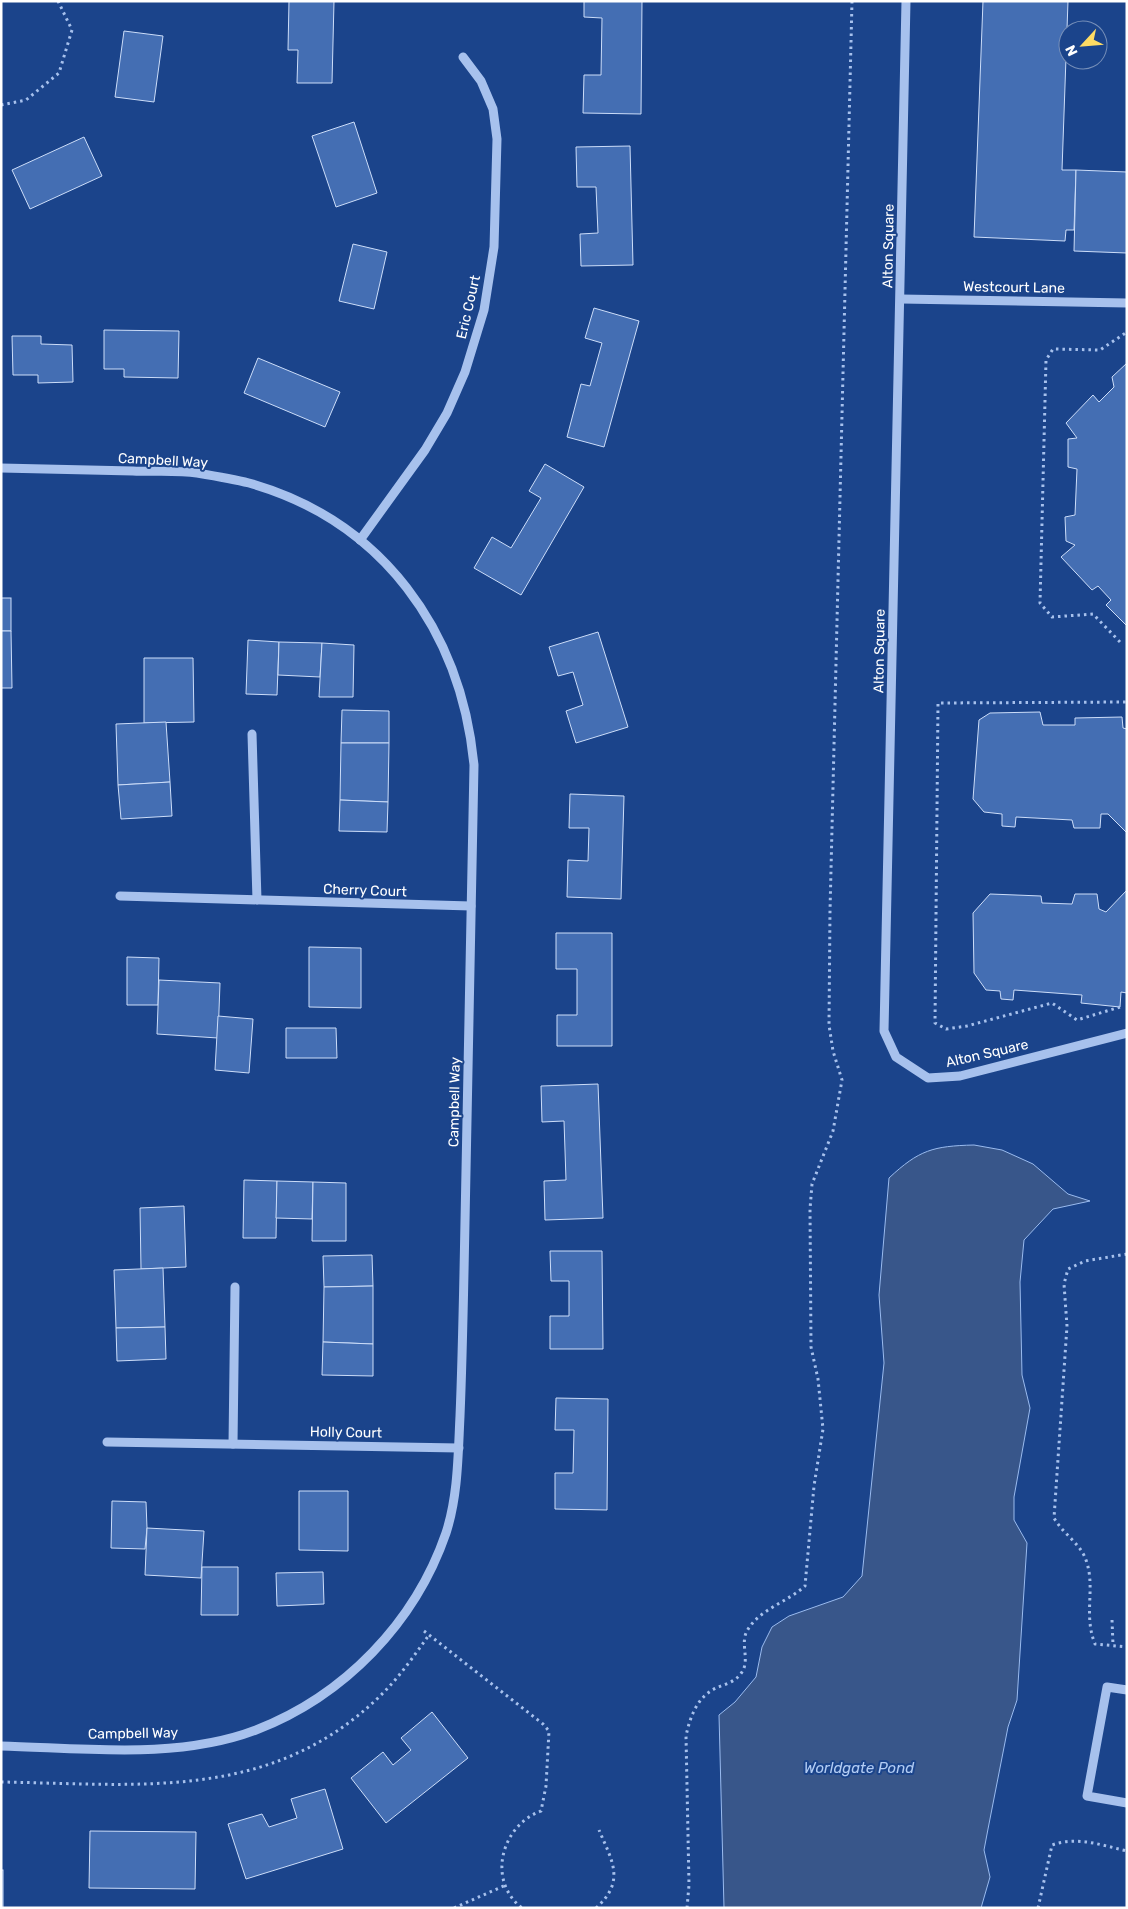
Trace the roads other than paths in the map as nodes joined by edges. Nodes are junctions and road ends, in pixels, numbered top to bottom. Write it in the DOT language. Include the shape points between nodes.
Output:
graph roads {
  1 [pos="906,1"];
  2 [pos="463,57"];
  3 [pos="901,299"];
  4 [pos="1127,303"];
  5 [pos="1,468"];
  6 [pos="360,540"];
  7 [pos="252,734"];
  8 [pos="120,896"];
  9 [pos="257,900"];
  10 [pos="471,906"];
  11 [pos="1127,1032"];
  12 [pos="235,1287"];
  13 [pos="107,1442"];
  14 [pos="233,1444"];
  15 [pos="458,1448"];
  16 [pos="1127,1690"];
  17 [pos="1,1746"];
  18 [pos="1127,1803"];
  1 -- 3 [label="street, Alton Square"];
  2 -- 6 [label="street, Eric Court" via="481,81 493,109 497,139 494,247 484,310 465,372 447,413 425,450"];
  3 -- 4 [label="street, Westcourt Lane"];
  3 -- 11 [label="street, Alton Square" via="884,1031 896,1057 928,1078 960,1076"];
  5 -- 6 [label="street, Campbell Way" via="195,473 249,483 295,500 334,521"];
  6 -- 10 [label="street, Campbell Way" via="408,589 435,630 461,690 474,765"];
  7 -- 9 [label="street"];
  8 -- 9 [label="street, Cherry Court"];
  9 -- 10 [label="street, Cherry Court"];
  10 -- 15 [label="street, Campbell Way"];
  12 -- 14 [label="street"];
  13 -- 14 [label="street, Holly Court"];
  14 -- 15 [label="street, Holly Court"];
  15 -- 17 [label="street, Campbell Way" via="457,1483 447,1531 430,1572 407,1613 377,1648 340,1683 298,1711 254,1731 206,1744 158,1750"];
  16 -- 18 [label="street" via="1107,1687 1087,1796"];
}
